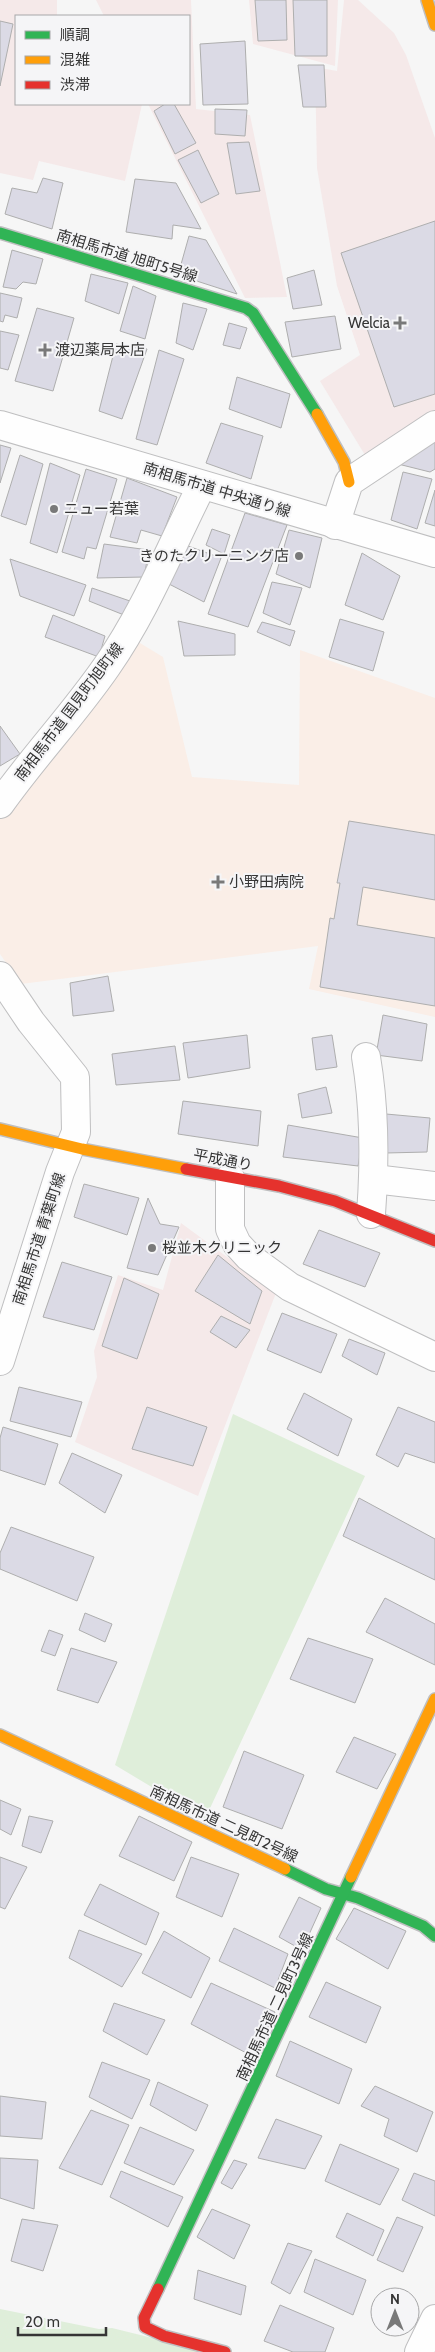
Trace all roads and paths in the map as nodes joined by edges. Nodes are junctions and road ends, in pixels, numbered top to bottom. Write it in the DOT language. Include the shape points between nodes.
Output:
graph roads {
  1 [pos="426,0"];
  2 [pos="435,25"];
  3 [pos="0,233"];
  4 [pos="0,425"];
  5 [pos="435,425"];
  6 [pos="349,482"];
  7 [pos="202,485"];
  8 [pos="335,525"];
  9 [pos="435,553"];
  10 [pos="0,804"];
  11 [pos="0,976"];
  12 [pos="366,1057"];
  13 [pos="0,1129"];
  14 [pos="72,1146"];
  15 [pos="230,1178"];
  16 [pos="374,1180"];
  17 [pos="435,1186"];
  18 [pos="371,1214"];
  19 [pos="435,1241"];
  20 [pos="435,1357"];
  21 [pos="0,1361"];
  22 [pos="435,1699"];
  23 [pos="0,1735"];
  24 [pos="343,1894"];
  25 [pos="435,1936"];
  26 [pos="435,2319"];
  27 [pos="225,2352"];
  28 [pos="419,2352"];
  1 -- 2 [label="street"];
  3 -- 6 [label="street, 南相馬市道 旭町5号線" via="246,308 258,318 316,411 344,462"];
  4 -- 7 [label="street, 南相馬市道 中央通り線"];
  5 -- 6 [label="street"];
  6 -- 8 [label="street"];
  7 -- 8 [label="street, 南相馬市道 中央通り線"];
  7 -- 10 [label="street, 南相馬市道 国見町旭町線" via="127,635 107,666"];
  8 -- 9 [label="street, 南相馬市道 中央通り線"];
  11 -- 14 [label="street, 南相馬市道 青葉町線" via="31,1022 75,1077 77,1118"];
  12 -- 16 [label="street" via="373,1100"];
  13 -- 14 [label="street, 平成通り"];
  14 -- 15 [label="street, 平成通り"];
  14 -- 21 [label="street, 南相馬市道 青葉町線" via="60,1172"];
  15 -- 18 [label="street, 平成通り" via="279,1186"];
  15 -- 20 [label="street" via="230,1229 249,1258 290,1287"];
  16 -- 17 [label="street"];
  16 -- 18 [label="street"];
  18 -- 19 [label="street, 平成通り"];
  22 -- 24 [label="street, 南相馬市道 二見町3号線"];
  23 -- 24 [label="street, 南相馬市道 二見町2号線" via="317,1885"];
  24 -- 25 [label="street, 南相馬市道 二見町2号線" via="423,1926"];
  24 -- 27 [label="street, 南相馬市道 二見町3号線" via="144,2322 145,2327 164,2336"];
  26 -- 28 [label="street"];
}
